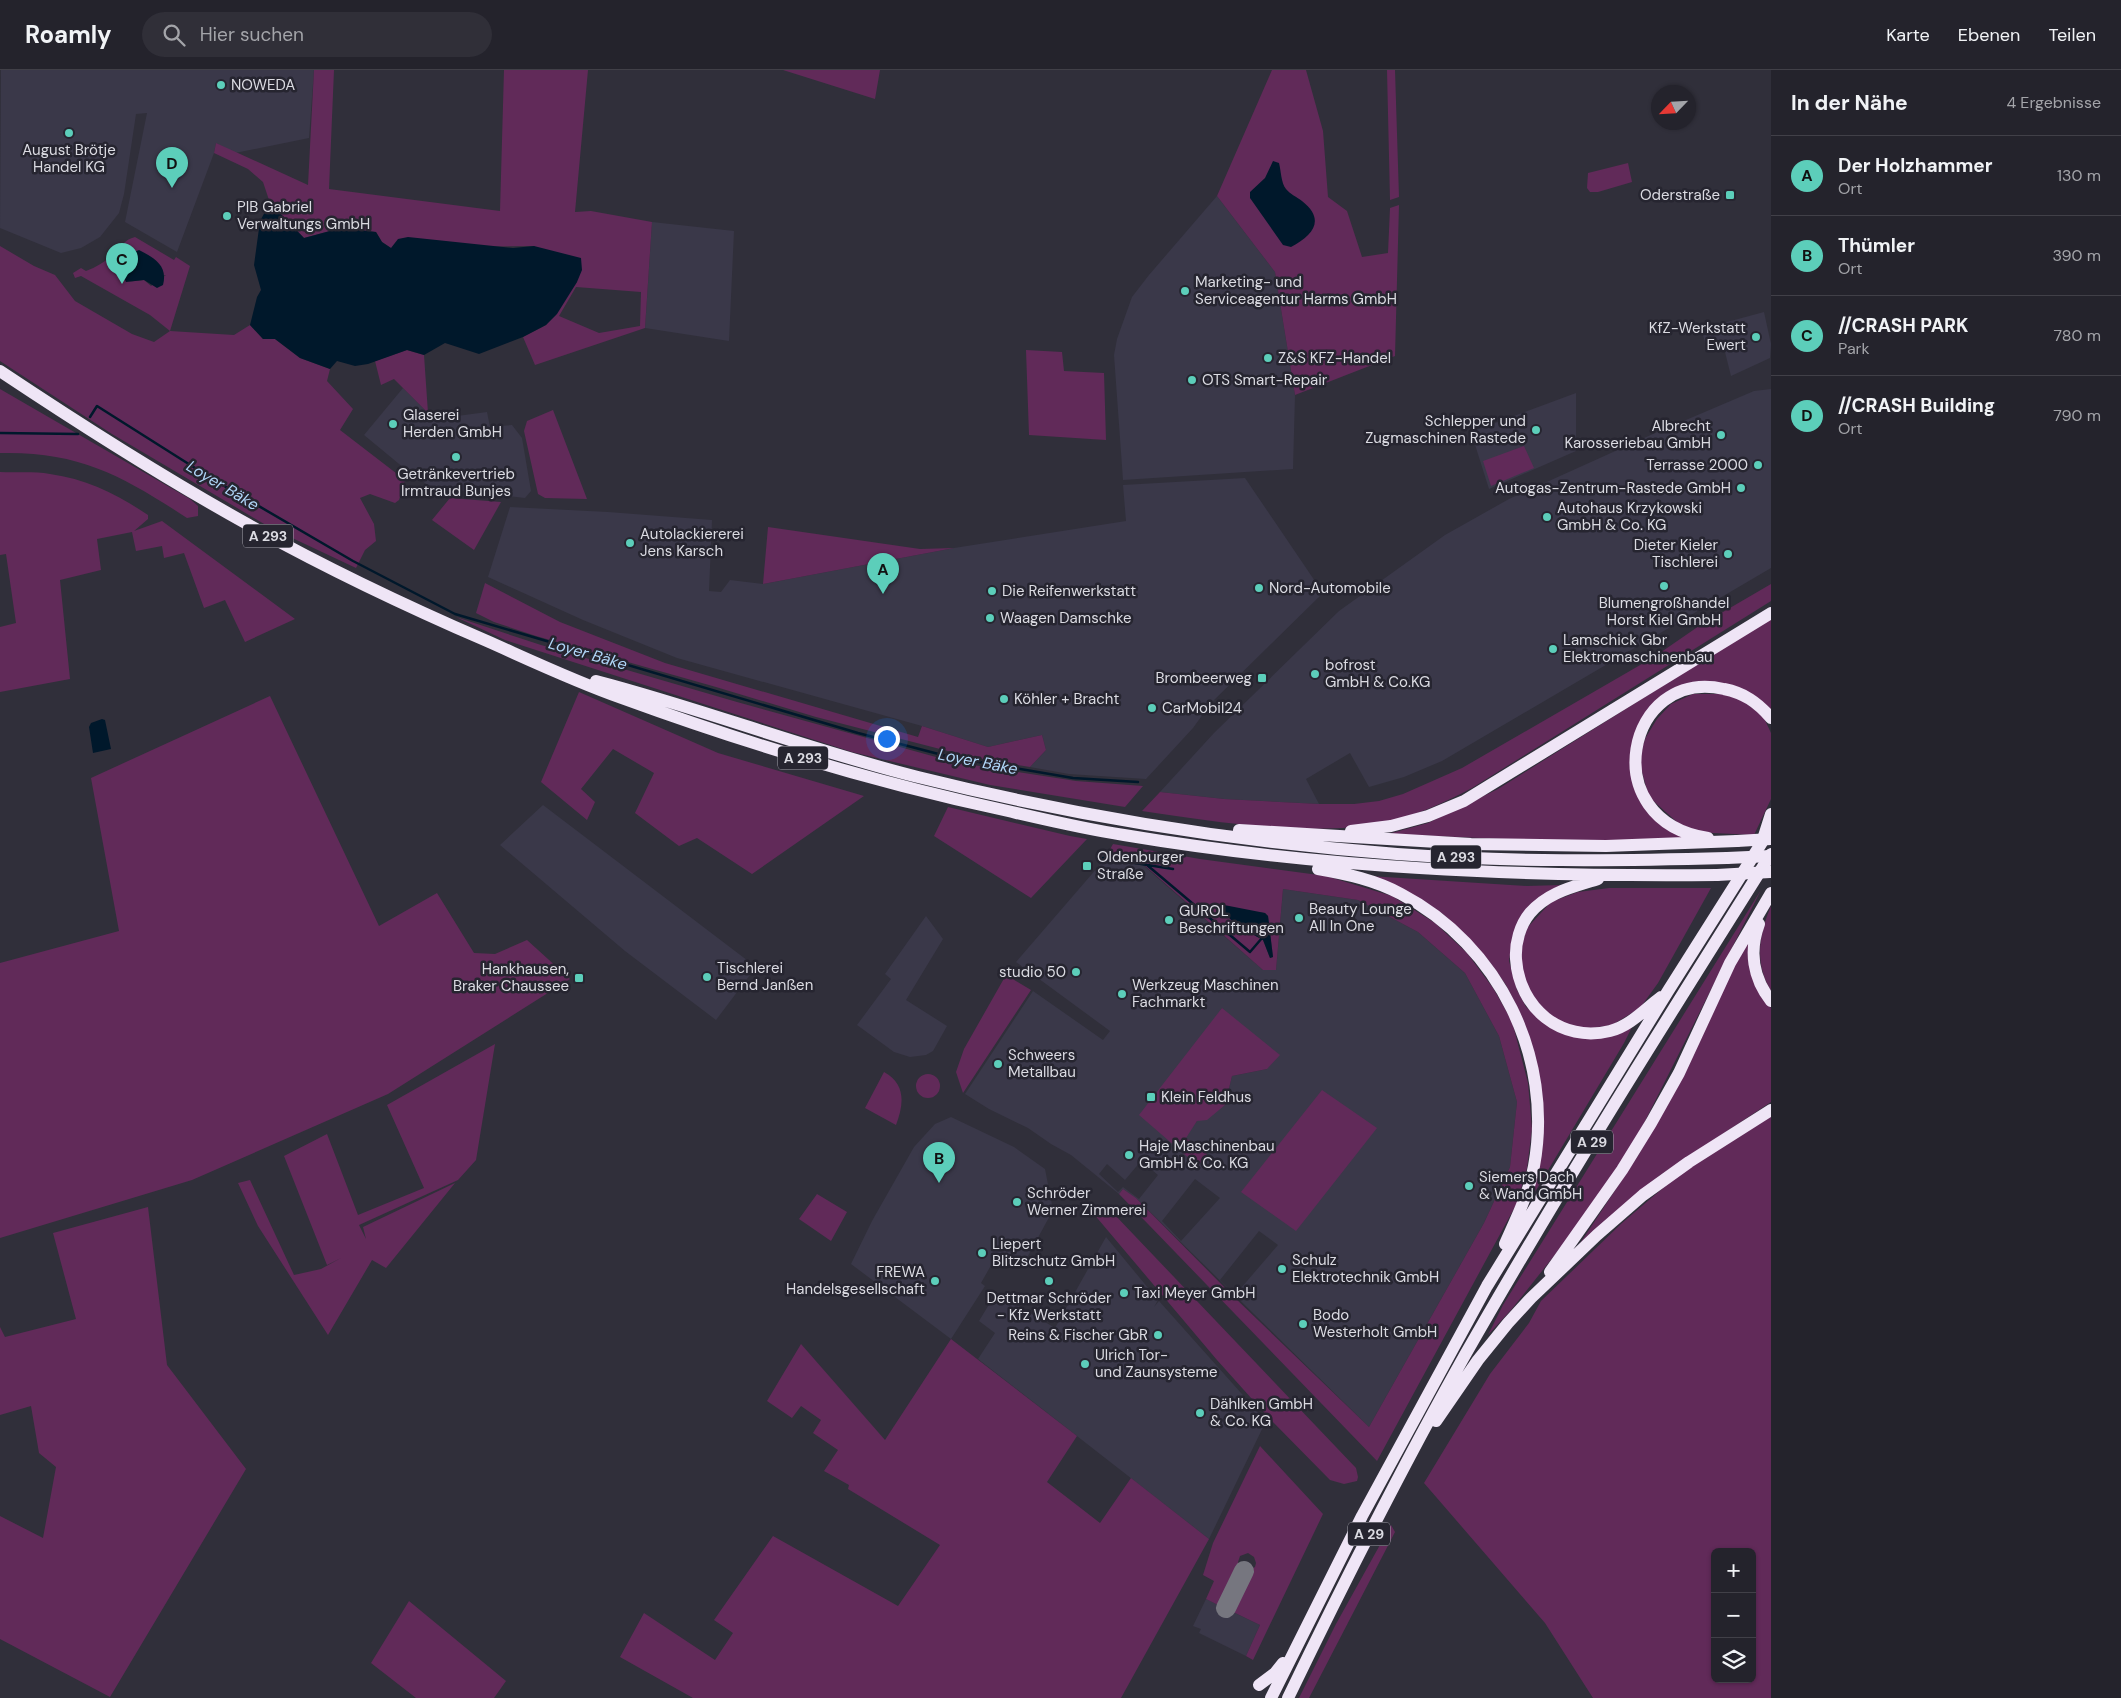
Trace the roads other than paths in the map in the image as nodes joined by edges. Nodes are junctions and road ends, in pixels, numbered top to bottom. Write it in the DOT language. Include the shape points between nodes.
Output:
graph roads {
  1 [pos="0,371"];
  2 [pos="1771,613"];
  3 [pos="541,665"];
  4 [pos="1771,718"];
  5 [pos="1771,814"];
  6 [pos="1771,828"];
  7 [pos="1187,831"];
  8 [pos="1318,835"];
  9 [pos="1737,841"];
  10 [pos="1767,841"];
  11 [pos="1771,855"];
  12 [pos="1306,860"];
  13 [pos="1771,872"];
  14 [pos="1609,876"];
  15 [pos="1771,893"];
  16 [pos="1668,990"];
  17 [pos="1771,1001"];
  18 [pos="1771,1110"];
  19 [pos="1487,1286"];
  20 [pos="1531,1298"];
  21 [pos="1422,1435"];
  22 [pos="1291,1654"];
  23 [pos="1259,1685"];
  24 [pos="1271,1698"];
  25 [pos="1288,1698"];
  1 -- 3 [label="highway, A 293" via="137,459 257,530 402,604"];
  2 -- 8 [label="highway" via="1464,801 1428,816 1391,826"];
  3 -- 7 [label="highway, A 293" via="916,776"];
  3 -- 12 [label="highway, A 293" via="619,697 831,767 923,792 1122,835"];
  4 -- 9 [label="highway" via="1752,698 1714,687 1697,688 1681,692 1650,715 1636,746 1640,790 1649,806 1665,822 1684,832"];
  5 -- 10 [label="highway"];
  6 -- 10 [label="highway, A 29"];
  7 -- 8 [label="highway"];
  7 -- 11 [label="highway, A 293, bridge" via="1303,846 1473,858 1606,861"];
  8 -- 9 [label="highway" via="1471,844 1606,846"];
  9 -- 10 [label="highway, bridge"];
  10 -- 16 [label="highway, A 29"];
  11 -- 21 [label="highway, A 29" via="1566,1184"];
  12 -- 14 [label="highway, A 293" via="1474,872"];
  12 -- 19 [label="highway" via="1319,869 1385,886 1440,919 1465,940 1494,976 1524,1033 1538,1102 1537,1149 1527,1193"];
  13 -- 14 [label="highway, A 293, bridge"];
  14 -- 16 [label="highway, A 293" via="1560,890 1542,902 1526,919 1518,935 1515,952 1517,974 1524,995 1536,1010 1562,1029 1597,1033 1628,1024"];
  15 -- 17 [label="highway" via="1754,937 1753,952 1761,989"];
  15 -- 20 [label="highway" via="1730,964 1679,1073 1651,1122 1595,1210"];
  16 -- 19 [label="highway, A 29"];
  18 -- 20 [label="highway" via="1688,1162 1643,1195"];
  19 -- 22 [label="highway, A 29"];
  20 -- 21 [label="highway" via="1478,1360 1440,1417"];
  21 -- 25 [label="highway, A 29" via="1348,1573"];
  22 -- 23 [label="highway" via="1275,1673"];
  22 -- 24 [label="highway, A 29"];
}
